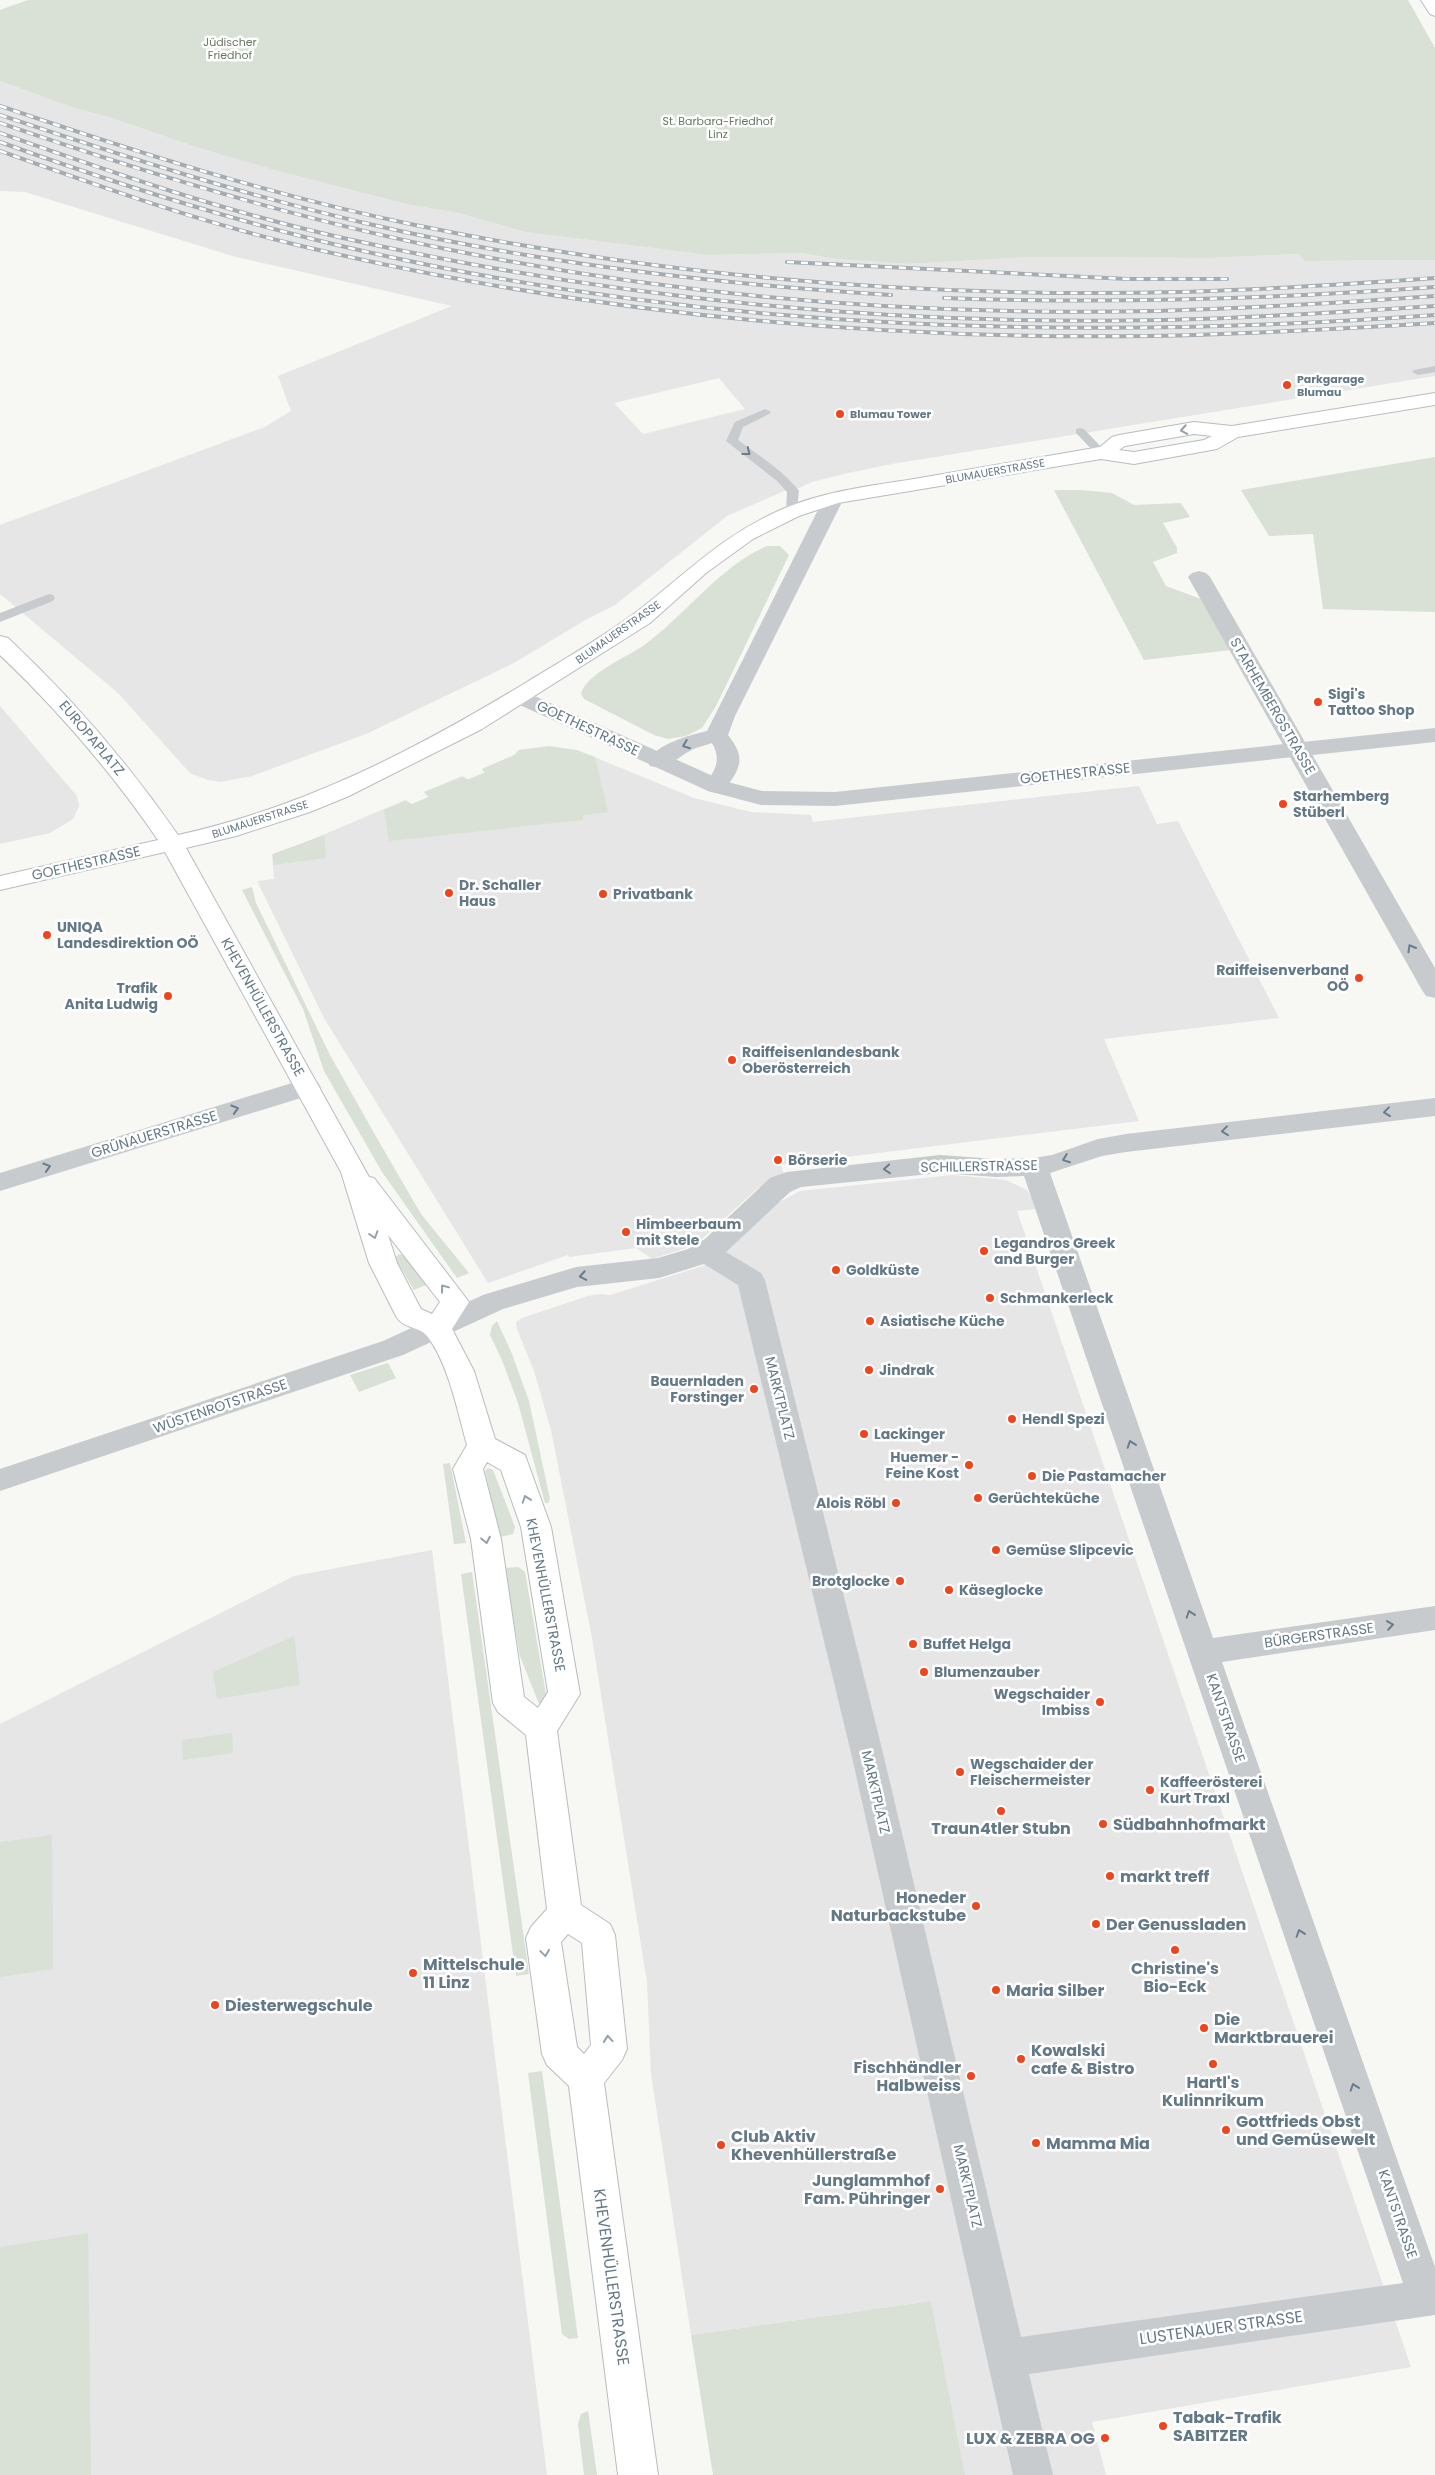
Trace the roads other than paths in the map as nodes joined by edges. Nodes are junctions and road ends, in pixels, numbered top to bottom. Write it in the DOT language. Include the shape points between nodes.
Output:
graph roads {
  1 [pos="1429,0"];
  2 [pos="1435,11"];
  3 [pos="1435,369"];
  4 [pos="1418,372"];
  5 [pos="1435,399"];
  6 [pos="765,412"];
  7 [pos="1080,431"];
  8 [pos="1101,454"];
  9 [pos="834,498"];
  10 [pos="792,512"];
  11 [pos="1199,577"];
  12 [pos="49,598"];
  13 [pos="0,618"];
  14 [pos="0,643"];
  15 [pos="519,696"];
  16 [pos="1435,735"];
  17 [pos="723,743"];
  18 [pos="1298,749"];
  19 [pos="658,761"];
  20 [pos="716,786"];
  21 [pos="172,843"];
  22 [pos="0,883"];
  23 [pos="1435,990"];
  24 [pos="308,1087"];
  25 [pos="1435,1106"];
  26 [pos="1034,1167"];
  27 [pos="354,1172"];
  28 [pos="0,1182"];
  29 [pos="705,1252"];
  30 [pos="437,1328"];
  31 [pos="482,1446"];
  32 [pos="0,1480"];
  33 [pos="1435,1618"];
  34 [pos="1203,1652"];
  35 [pos="541,1729"];
  36 [pos="565,1912"];
  37 [pos="586,2079"];
  38 [pos="1431,2298"];
  39 [pos="1007,2358"];
  40 [pos="638,2475"];
  41 [pos="1033,2475"];
  1 -- 2 [label="main road"];
  3 -- 4 [label="lane"];
  5 -- 8 [label="main road, BLUMAUERSTRASSE" via="1232,432 1210,445 1134,458"];
  6 -- 10 [label="lane, one-way" via="738,423 732,441 794,491"];
  7 -- 8 [label="lane"];
  8 -- 9 [label="main road, BLUMAUERSTRASSE"];
  9 -- 10 [label="main road, BLUMAUERSTRASSE"];
  9 -- 17 [label="street" via="724,716"];
  10 -- 15 [label="main road, BLUMAUERSTRASSE" via="723,550 642,618"];
  11 -- 18 [label="street, STARHEMBERGSTRASSE"];
  12 -- 13 [label="lane"];
  14 -- 21 [label="main road, EUROPAPLATZ" via="56,696 145,802"];
  15 -- 19 [label="street, GOETHESTRASSE"];
  15 -- 21 [label="main road, BLUMAUERSTRASSE" via="474,724 302,807 228,831"];
  16 -- 18 [label="street, GOETHESTRASSE"];
  17 -- 19 [label="street, one-way" via="688,743"];
  17 -- 20 [label="street" via="730,761"];
  18 -- 20 [label="street, GOETHESTRASSE" via="835,799 761,798"];
  23 -- 18 [label="street, STARHEMBERGSTRASSE, one-way"];
  19 -- 20 [label="street, GOETHESTRASSE"];
  21 -- 22 [label="main road, GOETHESTRASSE"];
  21 -- 24 [label="main road, KHEVENHÜLLERSTRASSE"];
  24 -- 27 [label="main road, KHEVENHÜLLERSTRASSE"];
  28 -- 24 [label="street, GRÜNAUERSTRASSE, one-way"];
  25 -- 26 [label="street, SCHILLERSTRASSE, one-way" via="1126,1143"];
  26 -- 29 [label="street, SCHILLERSTRASSE, one-way" via="940,1164 798,1178 780,1186"];
  34 -- 26 [label="street, KANTSTRASSE, one-way"];
  27 -- 30 [label="main road, KHEVENHÜLLERSTRASSE, one-way" via="383,1263 410,1316"];
  30 -- 27 [label="main road, KHEVENHÜLLERSTRASSE, one-way" via="455,1302"];
  29 -- 30 [label="street, SCHILLERSTRASSE, one-way" via="659,1268 576,1276 493,1302"];
  29 -- 39 [label="street, MARKTPLATZ" via="751,1280 868,1756"];
  30 -- 31 [label="main road" via="460,1371"];
  30 -- 32 [label="street, WÜSTENROTSTRASSE" via="394,1348"];
  31 -- 35 [label="main road, one-way" via="468,1470 486,1539 509,1703"];
  35 -- 31 [label="main road, KHEVENHÜLLERSTRASSE, one-way" via="564,1694 536,1527 514,1463"];
  34 -- 33 [label="street, BÜRGERSTRASSE, one-way"];
  38 -- 34 [label="street, KANTSTRASSE, one-way"];
  35 -- 36 [label="main road"];
  36 -- 37 [label="main road, one-way" via="543,1938 560,2054"];
  37 -- 36 [label="main road, one-way" via="610,2049 598,1935"];
  37 -- 40 [label="main road, KHEVENHÜLLERSTRASSE"];
  38 -- 39 [label="street, LUSTENAUER STRASSE"];
  39 -- 41 [label="street, MARKTPLATZ"];
}
